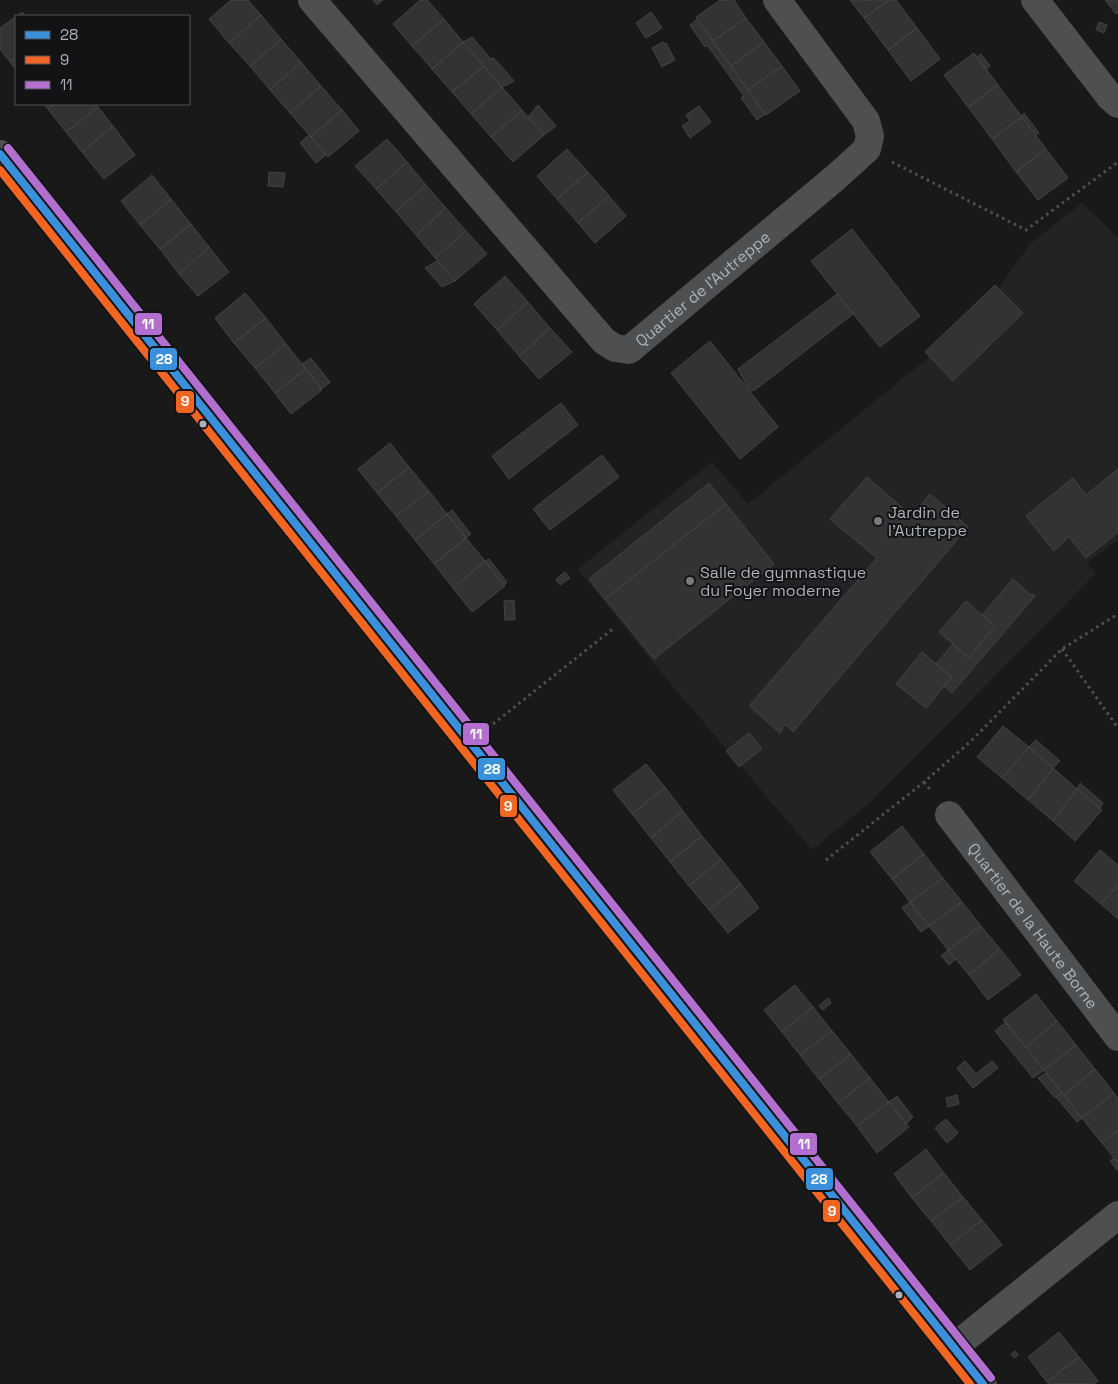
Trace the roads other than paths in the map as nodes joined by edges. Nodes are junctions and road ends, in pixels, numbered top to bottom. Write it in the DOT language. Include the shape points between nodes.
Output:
graph roads {
  1 [pos="312,0"];
  2 [pos="777,0"];
  3 [pos="1035,0"];
  4 [pos="1118,104"];
  5 [pos="0,154"];
  6 [pos="949,815"];
  7 [pos="1118,1036"];
  8 [pos="1118,1215"];
  9 [pos="953,1348"];
  10 [pos="982,1384"];
  1 -- 2 [label="street, Quartier de l'Autreppe" via="604,341 615,348 629,350 867,149 870,136 866,121"];
  3 -- 4 [label="street"];
  5 -- 9 [label="street"];
  6 -- 7 [label="street, Quartier de la Haute Borne"];
  8 -- 9 [label="street"];
  9 -- 10 [label="street"];
}
